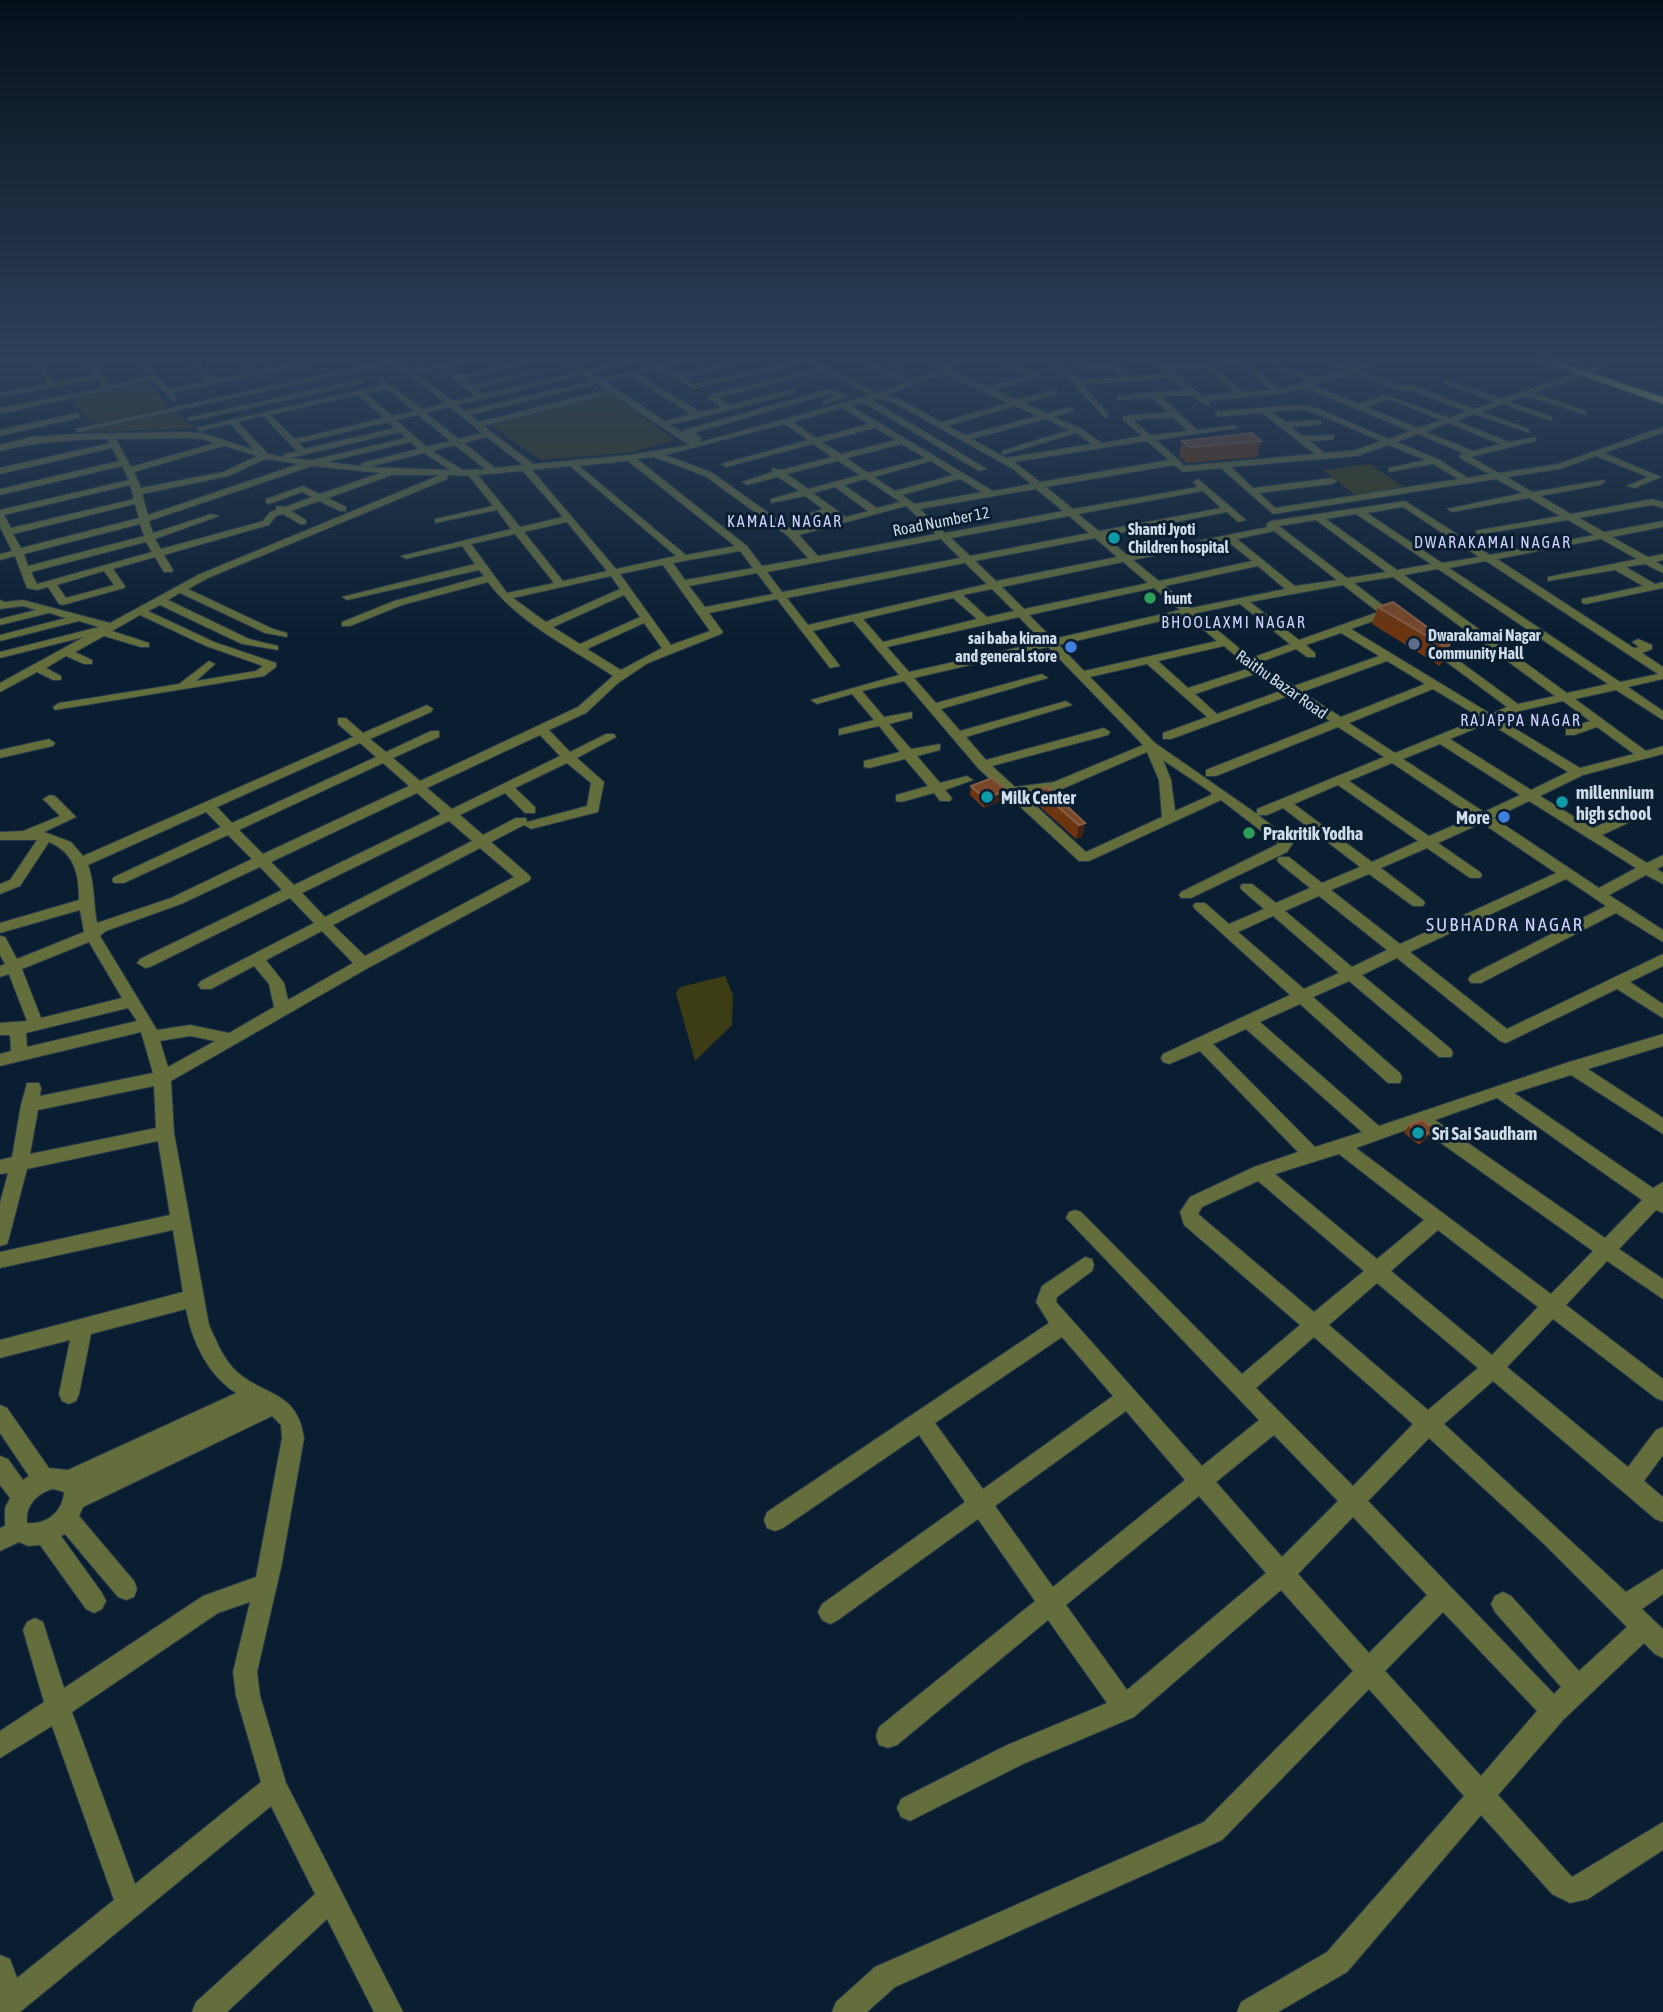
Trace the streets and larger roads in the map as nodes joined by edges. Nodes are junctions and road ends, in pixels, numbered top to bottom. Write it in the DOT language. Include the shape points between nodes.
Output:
graph roads {
  1 [pos="69,452"];
  2 [pos="118,452"];
  3 [pos="196,452"];
  4 [pos="253,452"];
  5 [pos="264,452"];
  6 [pos="303,452"];
  7 [pos="359,452"];
  8 [pos="418,452"];
  9 [pos="428,452"];
  10 [pos="469,452"];
  11 [pos="510,452"];
  12 [pos="666,452"];
  13 [pos="772,452"];
  14 [pos="830,452"];
  15 [pos="861,452"];
  16 [pos="920,452"];
  17 [pos="954,452"];
  18 [pos="990,452"];
  19 [pos="1018,452"];
  20 [pos="1047,452"];
  21 [pos="1164,452"];
  22 [pos="1318,452"];
  23 [pos="1360,452"];
  24 [pos="1413,452"];
  25 [pos="1462,452"];
  26 [pos="1482,452"];
  27 [pos="1604,452"];
  28 [pos="1263,453"];
  29 [pos="1598,454"];
  30 [pos="657,455"];
  31 [pos="1468,455"];
  32 [pos="756,456"];
  33 [pos="1323,456"];
  34 [pos="269,457"];
  35 [pos="630,458"];
  36 [pos="838,458"];
  37 [pos="930,458"];
  38 [pos="1001,458"];
  39 [pos="1301,458"];
  40 [pos="1394,459"];
  41 [pos="970,461"];
  42 [pos="1271,461"];
  43 [pos="1435,461"];
  44 [pos="312,463"];
  45 [pos="571,463"];
  46 [pos="726,464"];
  47 [pos="1179,465"];
  48 [pos="1223,465"];
  49 [pos="1311,466"];
  50 [pos="528,467"];
  51 [pos="354,468"];
  52 [pos="946,468"];
  53 [pos="982,469"];
  54 [pos="1392,470"];
  55 [pos="0,471"];
  56 [pos="493,471"];
  57 [pos="129,472"];
  58 [pos="393,472"];
  59 [pos="415,473"];
  60 [pos="779,473"];
  61 [pos="1322,473"];
  62 [pos="468,474"];
  63 [pos="449,475"];
  64 [pos="867,476"];
  65 [pos="960,476"];
  66 [pos="1499,476"];
  67 [pos="1332,481"];
  68 [pos="1467,481"];
  69 [pos="747,482"];
  70 [pos="1601,482"];
  71 [pos="836,484"];
  72 [pos="171,485"];
  73 [pos="1038,485"];
  74 [pos="424,486"];
  75 [pos="1632,486"];
  76 [pos="1205,488"];
  77 [pos="1406,490"];
  78 [pos="1251,491"];
  79 [pos="0,492"];
  80 [pos="805,492"];
  81 [pos="990,493"];
  82 [pos="895,494"];
  83 [pos="1531,495"];
  84 [pos="139,496"];
  85 [pos="322,498"];
  86 [pos="1353,498"];
  87 [pos="187,500"];
  88 [pos="774,501"];
  89 [pos="1405,503"];
  90 [pos="1319,504"];
  91 [pos="910,505"];
  92 [pos="1663,505"];
  93 [pos="499,507"];
  94 [pos="1293,508"];
  95 [pos="343,509"];
  96 [pos="1229,509"];
  97 [pos="1452,509"];
  98 [pos="831,510"];
  99 [pos="285,511"];
  100 [pos="1358,511"];
  101 [pos="876,512"];
  102 [pos="1071,512"];
  103 [pos="1335,514"];
  104 [pos="0,515"];
  105 [pos="214,516"];
  106 [pos="1570,517"];
  107 [pos="1313,518"];
  108 [pos="569,519"];
  109 [pos="144,520"];
  110 [pos="799,520"];
  111 [pos="1241,520"];
  112 [pos="438,521"];
  113 [pos="846,521"];
  114 [pos="303,522"];
  115 [pos="1663,524"];
  116 [pos="1277,528"];
  117 [pos="517,531"];
  118 [pos="8,532"];
  119 [pos="1479,533"];
  120 [pos="230,534"];
  121 [pos="792,534"];
  122 [pos="1095,534"];
  123 [pos="1604,536"];
  124 [pos="943,537"];
  125 [pos="149,538"];
  126 [pos="1229,538"];
  127 [pos="464,542"];
  128 [pos="743,548"];
  129 [pos="18,552"];
  130 [pos="156,553"];
  131 [pos="406,556"];
  132 [pos="0,557"];
  133 [pos="1663,557"];
  134 [pos="684,558"];
  135 [pos="1489,558"];
  136 [pos="968,559"];
  137 [pos="1123,559"];
  138 [pos="816,560"];
  139 [pos="666,561"];
  140 [pos="1645,561"];
  141 [pos="1259,563"];
  142 [pos="481,566"];
  143 [pos="1616,566"];
  144 [pos="1444,567"];
  145 [pos="107,568"];
  146 [pos="25,570"];
  147 [pos="168,570"];
  148 [pos="759,570"];
  149 [pos="1663,570"];
  150 [pos="613,573"];
  151 [pos="1394,575"];
  152 [pos="489,578"];
  153 [pos="1552,579"];
  154 [pos="1345,582"];
  155 [pos="51,584"];
  156 [pos="682,584"];
  157 [pos="561,585"];
  158 [pos="994,585"];
  159 [pos="1154,586"];
  160 [pos="1658,586"];
  161 [pos="180,590"];
  162 [pos="1293,590"];
  163 [pos="625,591"];
  164 [pos="955,594"];
  165 [pos="779,596"];
  166 [pos="348,597"];
  167 [pos="504,597"];
  168 [pos="1241,600"];
  169 [pos="161,601"];
  170 [pos="1586,601"];
  171 [pos="1,605"];
  172 [pos="50,610"];
  173 [pos="701,611"];
  174 [pos="1186,611"];
  175 [pos="142,612"];
  176 [pos="1020,612"];
  177 [pos="1386,612"];
  178 [pos="80,617"];
  179 [pos="856,618"];
  180 [pos="645,619"];
  181 [pos="983,621"];
  182 [pos="0,622"];
  183 [pos="346,624"];
  184 [pos="545,627"];
  185 [pos="1407,628"];
  186 [pos="108,629"];
  187 [pos="806,629"];
  188 [pos="1342,629"];
  189 [pos="283,635"];
  190 [pos="1418,636"];
  191 [pos="0,638"];
  192 [pos="1050,642"];
  193 [pos="1224,643"];
  194 [pos="145,645"];
  195 [pos="1296,645"];
  196 [pos="879,646"];
  197 [pos="578,649"];
  198 [pos="668,649"];
  199 [pos="68,653"];
  200 [pos="1311,656"];
  201 [pos="1387,657"];
  202 [pos="260,660"];
  203 [pos="1149,660"];
  204 [pos="88,662"];
  205 [pos="209,664"];
  206 [pos="6,665"];
  207 [pos="834,666"];
  208 [pos="1253,666"];
  209 [pos="38,667"];
  210 [pos="619,674"];
  211 [pos="1663,674"];
  212 [pos="1081,675"];
  213 [pos="905,677"];
  214 [pos="57,678"];
  215 [pos="1042,678"];
  216 [pos="1433,685"];
  217 [pos="1619,686"];
  218 [pos="182,687"];
  219 [pos="0,688"];
  220 [pos="855,690"];
  221 [pos="1291,692"];
  222 [pos="1186,693"];
  223 [pos="1567,697"];
  224 [pos="817,700"];
  225 [pos="1066,705"];
  226 [pos="59,707"];
  227 [pos="932,708"];
  228 [pos="1516,708"];
  229 [pos="428,709"];
  230 [pos="908,715"];
  231 [pos="1663,716"];
  232 [pos="1216,719"];
  233 [pos="1491,719"];
  234 [pos="342,721"];
  235 [pos="882,722"];
  236 [pos="1599,722"];
  237 [pos="1337,723"];
  238 [pos="541,729"];
  239 [pos="843,732"];
  240 [pos="1104,732"];
  241 [pos="1570,732"];
  242 [pos="435,733"];
  243 [pos="956,736"];
  244 [pos="1167,736"];
  245 [pos="610,737"];
  246 [pos="362,738"];
  247 [pos="1441,739"];
  248 [pos="49,743"];
  249 [pos="1152,746"];
  250 [pos="936,747"];
  251 [pos="1663,750"];
  252 [pos="0,754"];
  253 [pos="908,754"];
  254 [pos="1644,755"];
  255 [pos="384,757"];
  256 [pos="568,758"];
  257 [pos="1392,758"];
  258 [pos="869,764"];
  259 [pos="984,765"];
  260 [pos="1578,772"];
  261 [pos="1211,773"];
  262 [pos="967,780"];
  263 [pos="1339,780"];
  264 [pos="420,786"];
  265 [pos="506,787"];
  266 [pos="1011,792"];
  267 [pos="1219,792"];
  268 [pos="940,793"];
  269 [pos="1529,795"];
  270 [pos="901,798"];
  271 [pos="50,799"];
  272 [pos="1284,803"];
  273 [pos="208,807"];
  274 [pos="530,810"];
  275 [pos="1262,811"];
  276 [pos="1640,812"];
  277 [pos="451,814"];
  278 [pos="1483,818"];
  279 [pos="1169,819"];
  280 [pos="230,828"];
  281 [pos="26,834"];
  282 [pos="1592,834"];
  283 [pos="0,836"];
  284 [pos="46,837"];
  285 [pos="482,842"];
  286 [pos="1428,842"];
  287 [pos="1284,860"];
  288 [pos="1663,860"];
  289 [pos="261,861"];
  290 [pos="80,863"];
  291 [pos="1371,867"];
  292 [pos="1647,869"];
  293 [pos="1567,873"];
  294 [pos="1475,875"];
  295 [pos="1663,879"];
  296 [pos="119,880"];
  297 [pos="1247,887"];
  298 [pos="0,889"];
  299 [pos="1320,889"];
  300 [pos="292,893"];
  301 [pos="1599,894"];
  302 [pos="1186,895"];
  303 [pos="86,903"];
  304 [pos="1418,904"];
  305 [pos="1200,906"];
  306 [pos="1617,906"];
  307 [pos="1273,910"];
  308 [pos="322,925"];
  309 [pos="0,928"];
  310 [pos="1226,931"];
  311 [pos="92,935"];
  312 [pos="1663,937"];
  313 [pos="0,941"];
  314 [pos="1398,951"];
  315 [pos="257,959"];
  316 [pos="1663,959"];
  317 [pos="145,963"];
  318 [pos="363,964"];
  319 [pos="7,970"];
  320 [pos="1350,974"];
  321 [pos="1476,979"];
  322 [pos="1618,982"];
  323 [pos="206,985"];
  324 [pos="1301,997"];
  325 [pos="132,1001"];
  326 [pos="282,1009"];
  327 [pos="1663,1012"];
  328 [pos="1248,1021"];
  329 [pos="36,1025"];
  330 [pos="0,1028"];
  331 [pos="18,1029"];
  332 [pos="149,1031"];
  333 [pos="229,1039"];
  334 [pos="1663,1040"];
  335 [pos="1202,1043"];
  336 [pos="1445,1053"];
  337 [pos="19,1054"];
  338 [pos="1169,1058"];
  339 [pos="0,1060"];
  340 [pos="1572,1067"];
  341 [pos="162,1078"];
  342 [pos="1394,1078"];
  343 [pos="1499,1091"];
  344 [pos="1420,1119"];
  345 [pos="1663,1126"];
  346 [pos="165,1133"];
  347 [pos="1376,1134"];
  348 [pos="1341,1146"];
  349 [pos="1313,1156"];
  350 [pos="20,1162"];
  351 [pos="0,1167"];
  352 [pos="1260,1172"];
  353 [pos="1660,1198"];
  354 [pos="1075,1218"];
  355 [pos="182,1220"];
  356 [pos="1437,1220"];
  357 [pos="0,1238"];
  358 [pos="1605,1248"];
  359 [pos="0,1260"];
  360 [pos="1085,1265"];
  361 [pos="1379,1271"];
  362 [pos="1663,1290"];
  363 [pos="192,1299"];
  364 [pos="1552,1308"];
  365 [pos="1064,1324"];
  366 [pos="1315,1325"];
  367 [pos="82,1328"];
  368 [pos="0,1349"];
  369 [pos="1494,1367"];
  370 [pos="1240,1388"];
  371 [pos="1663,1391"];
  372 [pos="69,1394"];
  373 [pos="1128,1398"];
  374 [pos="264,1400"];
  375 [pos="0,1415"];
  376 [pos="922,1422"];
  377 [pos="1273,1422"];
  378 [pos="1429,1423"];
  379 [pos="1663,1437"];
  380 [pos="0,1467"];
  381 [pos="44,1480"];
  382 [pos="1201,1481"];
  383 [pos="1630,1482"];
  384 [pos="70,1499"];
  385 [pos="1353,1501"];
  386 [pos="980,1504"];
  387 [pos="13,1505"];
  388 [pos="1663,1511"];
  389 [pos="775,1520"];
  390 [pos="45,1533"];
  391 [pos="9,1535"];
  392 [pos="1282,1574"];
  393 [pos="1663,1580"];
  394 [pos="266,1585"];
  395 [pos="126,1588"];
  396 [pos="1442,1596"];
  397 [pos="94,1601"];
  398 [pos="1050,1604"];
  399 [pos="1503,1604"];
  400 [pos="1625,1607"];
  401 [pos="830,1612"];
  402 [pos="1644,1627"];
  403 [pos="36,1630"];
  404 [pos="1663,1646"];
  405 [pos="1368,1670"];
  406 [pos="1578,1688"];
  407 [pos="58,1708"];
  408 [pos="1125,1708"];
  409 [pos="1554,1711"];
  410 [pos="888,1736"];
  411 [pos="0,1746"];
  412 [pos="275,1787"];
  413 [pos="1481,1796"];
  414 [pos="910,1808"];
  415 [pos="1663,1835"];
  416 [pos="331,1897"];
  417 [pos="129,1904"];
  418 [pos="0,1969"];
  419 [pos="5,2006"];
  420 [pos="206,2012"];
  421 [pos="389,2012"];
  422 [pos="846,2012"];
  423 [pos="1251,2012"];
  1 -- 55 [label="street"];
  2 -- 57 [label="street"];
  3 -- 57 [label="street"];
  4 -- 34 [label="street"];
  5 -- 34 [label="street"];
  6 -- 34 [label="street"];
  7 -- 44 [label="street"];
  8 -- 51 [label="street"];
  9 -- 62 [label="street"];
  10 -- 56 [label="street"];
  11 -- 50 [label="street"];
  12 -- 30 [label="street"];
  13 -- 32 [label="street"];
  14 -- 36 [label="street"];
  15 -- 36 [label="street"];
  16 -- 37 [label="street"];
  17 -- 41 [label="street"];
  18 -- 38 [label="street, Raithu Bazar Road"];
  19 -- 38 [label="street"];
  20 -- 38 [label="street"];
  21 -- 47 [label="street"];
  22 -- 33 [label="street"];
  23 -- 33 [label="street"];
  24 -- 40 [label="street"];
  24 -- 43 [label="street"];
  25 -- 31 [label="street"];
  26 -- 31 [label="street"];
  27 -- 29 [label="street"];
  28 -- 42 [label="street"];
  29 -- 66 [label="street"];
  29 -- 75 [label="street" via="1656,477"];
  30 -- 35 [label="street"];
  30 -- 121 [label="street" via="708,474"];
  31 -- 43 [label="street"];
  31 -- 66 [label="street"];
  32 -- 46 [label="street"];
  32 -- 60 [label="street"];
  33 -- 39 [label="street"];
  34 -- 44 [label="street"];
  34 -- 72 [label="street" via="226,474"];
  35 -- 45 [label="street"];
  35 -- 128 [label="street"];
  36 -- 60 [label="street"];
  36 -- 64 [label="street"];
  37 -- 52 [label="street"];
  37 -- 64 [label="street"];
  38 -- 73 [label="street, Raithu Bazar Road"];
  39 -- 42 [label="street"];
  39 -- 49 [label="street"];
  41 -- 52 [label="street"];
  41 -- 53 [label="street"];
  42 -- 48 [label="street"];
  43 -- 54 [label="street"];
  43 -- 68 [label="street"];
  44 -- 51 [label="street"];
  44 -- 87 [label="street"];
  45 -- 50 [label="street"];
  45 -- 134 [label="street"];
  47 -- 48 [label="street"];
  47 -- 73 [label="street"];
  47 -- 76 [label="street"];
  48 -- 78 [label="street"];
  50 -- 56 [label="street"];
  50 -- 108 [label="street"];
  51 -- 58 [label="street"];
  52 -- 65 [label="street"];
  56 -- 62 [label="street"];
  57 -- 79 [label="street"];
  57 -- 84 [label="street"];
  57 -- 104 [label="street"];
  58 -- 59 [label="street"];
  58 -- 85 [label="street"];
  59 -- 63 [label="street"];
  59 -- 74 [label="street"];
  60 -- 69 [label="street"];
  60 -- 80 [label="street"];
  61 -- 67 [label="street"];
  62 -- 63 [label="street"];
  62 -- 93 [label="street"];
  63 -- 74 [label="street"];
  64 -- 71 [label="street"];
  64 -- 82 [label="street"];
  65 -- 81 [label="street"];
  65 -- 82 [label="street"];
  66 -- 68 [label="street"];
  66 -- 83 [label="street"];
  67 -- 78 [label="street"];
  67 -- 86 [label="street"];
  68 -- 77 [label="street"];
  70 -- 83 [label="street"];
  71 -- 80 [label="street"];
  71 -- 101 [label="street"];
  72 -- 84 [label="street"];
  72 -- 87 [label="street"];
  73 -- 81 [label="street"];
  73 -- 102 [label="street, Raithu Bazar Road"];
  74 -- 161 [label="street" via="235,562"];
  76 -- 96 [label="street"];
  76 -- 102 [label="street, Road Number 12"];
  77 -- 86 [label="street"];
  77 -- 89 [label="street" via="1420,500"];
  78 -- 94 [label="street" via="1273,511"];
  80 -- 88 [label="street"];
  80 -- 98 [label="street"];
  81 -- 91 [label="street"];
  82 -- 91 [label="street"];
  83 -- 97 [label="street"];
  83 -- 106 [label="street"];
  84 -- 109 [label="street"];
  84 -- 118 [label="street"];
  85 -- 95 [label="street"];
  85 -- 99 [label="street"];
  85 -- 99 [label="street" via="303,489 269,501"];
  86 -- 90 [label="street"];
  87 -- 105 [label="street"];
  87 -- 109 [label="street"];
  89 -- 100 [label="street"];
  89 -- 135 [label="street"];
  90 -- 94 [label="street"];
  90 -- 103 [label="street"];
  91 -- 101 [label="street"];
  91 -- 124 [label="street"];
  92 -- 106 [label="street" via="1653,502"];
  93 -- 112 [label="street"];
  93 -- 117 [label="street"];
  94 -- 107 [label="street"];
  96 -- 111 [label="street"];
  96 -- 122 [label="street"];
  98 -- 110 [label="street"];
  98 -- 113 [label="street"];
  99 -- 114 [label="street"];
  99 -- 120 [label="street" via="273,514 266,523"];
  100 -- 103 [label="street"];
  100 -- 144 [label="street"];
  101 -- 113 [label="street"];
  102 -- 122 [label="street, Raithu Bazar Road"];
  102 -- 124 [label="street, Road Number 12"];
  103 -- 107 [label="street"];
  104 -- 118 [label="street"];
  105 -- 120 [label="street"];
  105 -- 125 [label="street"];
  106 -- 119 [label="street"];
  106 -- 123 [label="street"];
  107 -- 116 [label="street" via="1271,524"];
  107 -- 151 [label="street"];
  108 -- 117 [label="street"];
  108 -- 150 [label="street"];
  109 -- 125 [label="street"];
  109 -- 129 [label="street"];
  113 -- 121 [label="street"];
  115 -- 123 [label="street"];
  116 -- 126 [label="street"];
  116 -- 154 [label="street"];
  117 -- 127 [label="street"];
  117 -- 157 [label="street"];
  118 -- 129 [label="street"];
  120 -- 130 [label="street"];
  121 -- 138 [label="street"];
  122 -- 136 [label="street"];
  122 -- 137 [label="street, Raithu Bazar Road"];
  123 -- 135 [label="street"];
  123 -- 140 [label="street"];
  124 -- 136 [label="street"];
  124 -- 138 [label="street, Road Number 12"];
  125 -- 130 [label="street"];
  125 -- 146 [label="street"];
  126 -- 137 [label="street"];
  126 -- 141 [label="street"];
  127 -- 131 [label="street"];
  127 -- 142 [label="street"];
  128 -- 134 [label="street"];
  128 -- 148 [label="street"];
  129 -- 132 [label="street"];
  129 -- 146 [label="street"];
  130 -- 145 [label="street"];
  130 -- 147 [label="street"];
  133 -- 140 [label="street"];
  134 -- 139 [label="street"];
  135 -- 144 [label="street"];
  135 -- 211 [label="street" via="1636,648"];
  136 -- 158 [label="street"];
  136 -- 165 [label="street"];
  137 -- 158 [label="street"];
  137 -- 159 [label="street, Raithu Bazar Road"];
  138 -- 148 [label="street, Road Number 12"];
  139 -- 150 [label="street"];
  139 -- 156 [label="street"];
  140 -- 143 [label="street"];
  140 -- 149 [label="street"];
  141 -- 159 [label="street"];
  141 -- 162 [label="street"];
  142 -- 152 [label="street"];
  142 -- 166 [label="street"];
  143 -- 153 [label="street"];
  143 -- 160 [label="street"];
  144 -- 151 [label="street"];
  144 -- 217 [label="street"];
  145 -- 155 [label="street"];
  145 -- 155 [label="street" via="120,586 63,602"];
  146 -- 155 [label="street" via="31,586"];
  148 -- 156 [label="street, Road Number 12"];
  148 -- 165 [label="street"];
  150 -- 157 [label="street"];
  150 -- 163 [label="street"];
  151 -- 154 [label="street"];
  151 -- 223 [label="street"];
  152 -- 167 [label="street"];
  152 -- 183 [label="street" via="398,603"];
  154 -- 162 [label="street"];
  154 -- 177 [label="street"];
  156 -- 173 [label="street"];
  157 -- 167 [label="street"];
  158 -- 164 [label="street"];
  158 -- 176 [label="street"];
  159 -- 174 [label="street, Raithu Bazar Road"];
  159 -- 176 [label="street"];
  160 -- 170 [label="street"];
  161 -- 169 [label="street"];
  161 -- 189 [label="street"];
  162 -- 168 [label="street"];
  163 -- 180 [label="street"];
  163 -- 184 [label="street"];
  164 -- 179 [label="street"];
  164 -- 181 [label="street"];
  165 -- 173 [label="street"];
  165 -- 187 [label="street"];
  167 -- 184 [label="street"];
  168 -- 174 [label="street"];
  168 -- 195 [label="street"];
  169 -- 175 [label="street"];
  169 -- 202 [label="street" via="246,642 274,648"];
  171 -- 172 [label="street" via="23,603"];
  172 -- 178 [label="street"];
  172 -- 182 [label="street"];
  173 -- 198 [label="street" via="717,632"];
  174 -- 192 [label="street"];
  174 -- 193 [label="street, Raithu Bazar Road"];
  175 -- 186 [label="street"];
  175 -- 202 [label="street" via="210,644"];
  176 -- 181 [label="street"];
  176 -- 192 [label="street"];
  177 -- 185 [label="street"];
  177 -- 188 [label="street"];
  178 -- 186 [label="street"];
  178 -- 191 [label="street"];
  179 -- 187 [label="street"];
  179 -- 196 [label="street"];
  180 -- 197 [label="street"];
  180 -- 198 [label="street"];
  181 -- 196 [label="street"];
  184 -- 197 [label="street"];
  186 -- 194 [label="street"];
  186 -- 199 [label="street"];
  186 -- 206 [label="street"];
  187 -- 207 [label="street"];
  188 -- 195 [label="street"];
  188 -- 201 [label="street"];
  190 -- 228 [label="street"];
  192 -- 212 [label="street"];
  192 -- 213 [label="street"];
  193 -- 203 [label="street"];
  193 -- 208 [label="street, Raithu Bazar Road"];
  195 -- 200 [label="street"];
  195 -- 208 [label="street"];
  196 -- 213 [label="street"];
  197 -- 210 [label="street"];
  198 -- 210 [label="street"];
  199 -- 204 [label="street"];
  199 -- 209 [label="street"];
  201 -- 216 [label="street"];
  201 -- 221 [label="street"];
  202 -- 218 [label="street" via="272,665 260,674"];
  203 -- 212 [label="street"];
  203 -- 222 [label="street"];
  205 -- 218 [label="street"];
  206 -- 209 [label="street"];
  206 -- 219 [label="street"];
  208 -- 221 [label="street, Raithu Bazar Road"];
  208 -- 222 [label="street"];
  209 -- 214 [label="street"];
  210 -- 238 [label="street" via="582,710"];
  211 -- 217 [label="street"];
  212 -- 249 [label="street"];
  213 -- 220 [label="street"];
  213 -- 227 [label="street"];
  215 -- 227 [label="street"];
  216 -- 233 [label="street"];
  216 -- 237 [label="street"];
  217 -- 223 [label="street"];
  217 -- 231 [label="street"];
  218 -- 226 [label="street"];
  220 -- 224 [label="street"];
  220 -- 235 [label="street"];
  221 -- 232 [label="street"];
  221 -- 237 [label="street, Raithu Bazar Road"];
  222 -- 232 [label="street"];
  223 -- 228 [label="street"];
  223 -- 236 [label="street"];
  225 -- 243 [label="street"];
  227 -- 243 [label="street"];
  228 -- 233 [label="street"];
  229 -- 246 [label="street"];
  230 -- 235 [label="street"];
  232 -- 244 [label="street"];
  233 -- 247 [label="street"];
  233 -- 260 [label="street"];
  234 -- 246 [label="street"];
  235 -- 239 [label="street"];
  235 -- 253 [label="street"];
  236 -- 241 [label="street"];
  236 -- 254 [label="street"];
  237 -- 257 [label="street, Raithu Bazar Road"];
  237 -- 261 [label="street"];
  238 -- 256 [label="street"];
  238 -- 264 [label="street"];
  240 -- 259 [label="street"];
  242 -- 255 [label="street"];
  243 -- 259 [label="street"];
  245 -- 256 [label="street"];
  246 -- 255 [label="street"];
  246 -- 273 [label="street"];
  247 -- 257 [label="street"];
  247 -- 269 [label="street"];
  248 -- 252 [label="street"];
  249 -- 266 [label="street" via="1057,786"];
  249 -- 267 [label="street"];
  249 -- 279 [label="street" via="1165,780"];
  250 -- 253 [label="street"];
  251 -- 254 [label="street"];
  253 -- 258 [label="street"];
  253 -- 268 [label="street"];
  254 -- 260 [label="street"];
  255 -- 264 [label="street"];
  255 -- 280 [label="street"];
  256 -- 265 [label="street"];
  256 -- 285 [label="street" via="598,782 593,809 526,823"];
  257 -- 263 [label="street"];
  257 -- 278 [label="street, Raithu Bazar Road"];
  259 -- 266 [label="street"];
  260 -- 269 [label="street"];
  262 -- 268 [label="street"];
  263 -- 272 [label="street"];
  263 -- 286 [label="street"];
  264 -- 277 [label="street"];
  264 -- 289 [label="street"];
  265 -- 274 [label="street"];
  265 -- 277 [label="street"];
  266 -- 279 [label="street" via="1084,858"];
  267 -- 279 [label="street"];
  267 -- 302 [label="street" via="1286,842 1282,849"];
  268 -- 270 [label="street"];
  269 -- 278 [label="street"];
  269 -- 282 [label="street"];
  271 -- 281 [label="street" via="69,817"];
  272 -- 275 [label="street"];
  272 -- 291 [label="street"];
  273 -- 280 [label="street"];
  273 -- 290 [label="street"];
  276 -- 282 [label="street"];
  277 -- 285 [label="street"];
  277 -- 300 [label="street"];
  278 -- 286 [label="street"];
  278 -- 293 [label="street, Raithu Bazar Road"];
  280 -- 289 [label="street"];
  280 -- 296 [label="street"];
  281 -- 283 [label="street"];
  281 -- 284 [label="street"];
  282 -- 292 [label="street"];
  284 -- 290 [label="street" via="74,849"];
  284 -- 298 [label="street" via="16,883"];
  285 -- 308 [label="street"];
  285 -- 318 [label="street" via="524,878"];
  286 -- 291 [label="street"];
  286 -- 294 [label="street"];
  287 -- 299 [label="street"];
  288 -- 292 [label="street"];
  289 -- 300 [label="street"];
  289 -- 311 [label="street"];
  290 -- 303 [label="street" via="86,878"];
  291 -- 299 [label="street"];
  291 -- 304 [label="street"];
  292 -- 295 [label="street"];
  292 -- 301 [label="street"];
  293 -- 301 [label="street, Raithu Bazar Road"];
  293 -- 314 [label="street"];
  297 -- 307 [label="street"];
  299 -- 307 [label="street"];
  299 -- 314 [label="street"];
  300 -- 308 [label="street"];
  300 -- 317 [label="street"];
  301 -- 306 [label="street, Raithu Bazar Road"];
  303 -- 309 [label="street"];
  303 -- 311 [label="street"];
  305 -- 310 [label="street"];
  306 -- 312 [label="street, Raithu Bazar Road"];
  306 -- 321 [label="street"];
  307 -- 310 [label="street"];
  307 -- 320 [label="street"];
  308 -- 315 [label="street"];
  308 -- 318 [label="street"];
  310 -- 324 [label="street"];
  311 -- 319 [label="street"];
  311 -- 325 [label="street"];
  313 -- 319 [label="street"];
  314 -- 320 [label="street"];
  314 -- 322 [label="street" via="1506,1037"];
  315 -- 323 [label="street"];
  315 -- 326 [label="street" via="276,983"];
  316 -- 322 [label="street"];
  318 -- 326 [label="street"];
  319 -- 329 [label="street"];
  320 -- 324 [label="street"];
  320 -- 336 [label="street"];
  322 -- 327 [label="street"];
  324 -- 328 [label="street"];
  324 -- 342 [label="street"];
  325 -- 329 [label="street"];
  325 -- 332 [label="street"];
  326 -- 333 [label="street"];
  328 -- 335 [label="street"];
  328 -- 347 [label="street"];
  329 -- 331 [label="street"];
  330 -- 331 [label="street"];
  331 -- 337 [label="street"];
  332 -- 333 [label="street" via="203,1030"];
  332 -- 337 [label="street"];
  332 -- 341 [label="street"];
  333 -- 341 [label="street"];
  334 -- 340 [label="street"];
  335 -- 338 [label="street"];
  335 -- 349 [label="street"];
  337 -- 339 [label="street"];
  340 -- 343 [label="street"];
  340 -- 345 [label="street"];
  341 -- 346 [label="street"];
  341 -- 350 [label="street" via="31,1096"];
  343 -- 344 [label="street"];
  343 -- 353 [label="street"];
  344 -- 347 [label="street"];
  344 -- 358 [label="street"];
  346 -- 350 [label="street"];
  346 -- 355 [label="street"];
  347 -- 348 [label="street"];
  348 -- 349 [label="street"];
  348 -- 356 [label="street"];
  349 -- 352 [label="street"];
  350 -- 351 [label="street"];
  350 -- 357 [label="street"];
  352 -- 361 [label="street"];
  352 -- 366 [label="street" via="1196,1202 1188,1214"];
  353 -- 358 [label="street"];
  354 -- 370 [label="street"];
  355 -- 359 [label="street"];
  355 -- 363 [label="street"];
  356 -- 361 [label="street"];
  356 -- 364 [label="street"];
  358 -- 362 [label="street"];
  358 -- 364 [label="street"];
  360 -- 365 [label="street" via="1046,1297 1049,1308"];
  361 -- 366 [label="street"];
  361 -- 369 [label="street"];
  363 -- 367 [label="street"];
  363 -- 374 [label="street" via="199,1326 227,1376"];
  364 -- 369 [label="street"];
  364 -- 371 [label="street"];
  365 -- 373 [label="street"];
  365 -- 376 [label="street"];
  366 -- 370 [label="street"];
  366 -- 378 [label="street"];
  367 -- 368 [label="street"];
  367 -- 372 [label="street"];
  369 -- 378 [label="street"];
  369 -- 383 [label="street"];
  370 -- 377 [label="street"];
  373 -- 382 [label="street"];
  373 -- 386 [label="street"];
  374 -- 384 [label="street"];
  374 -- 394 [label="street" via="285,1413 293,1438"];
  375 -- 381 [label="street"];
  376 -- 386 [label="street"];
  376 -- 389 [label="street"];
  377 -- 382 [label="street"];
  377 -- 385 [label="street"];
  378 -- 385 [label="street"];
  378 -- 400 [label="street"];
  379 -- 383 [label="street"];
  380 -- 387 [label="street"];
  381 -- 384 [label="street" via="54,1478"];
  381 -- 387 [label="street"];
  382 -- 392 [label="street"];
  382 -- 398 [label="street"];
  383 -- 388 [label="street"];
  384 -- 390 [label="street"];
  384 -- 395 [label="street"];
  385 -- 392 [label="street"];
  385 -- 396 [label="street"];
  386 -- 398 [label="street"];
  386 -- 401 [label="street"];
  387 -- 391 [label="street"];
  390 -- 391 [label="street"];
  390 -- 397 [label="street"];
  392 -- 405 [label="street"];
  392 -- 408 [label="street"];
  393 -- 400 [label="street"];
  394 -- 407 [label="street" via="211,1604"];
  394 -- 412 [label="street" via="245,1672"];
  396 -- 405 [label="street"];
  396 -- 409 [label="street"];
  398 -- 408 [label="street"];
  398 -- 410 [label="street"];
  399 -- 406 [label="street"];
  400 -- 402 [label="street"];
  402 -- 404 [label="street"];
  402 -- 406 [label="street"];
  403 -- 407 [label="street"];
  405 -- 413 [label="street"];
  405 -- 422 [label="street" via="1213,1831 885,1977"];
  406 -- 409 [label="street"];
  407 -- 411 [label="street"];
  407 -- 417 [label="street"];
  408 -- 414 [label="street" via="1014,1755"];
  409 -- 413 [label="street"];
  412 -- 416 [label="street"];
  412 -- 417 [label="street"];
  413 -- 415 [label="street" via="1570,1890 1579,1890"];
  413 -- 423 [label="street" via="1337,1962"];
  416 -- 420 [label="street"];
  416 -- 421 [label="street"];
  417 -- 419 [label="street"];
  418 -- 419 [label="street"];
}
